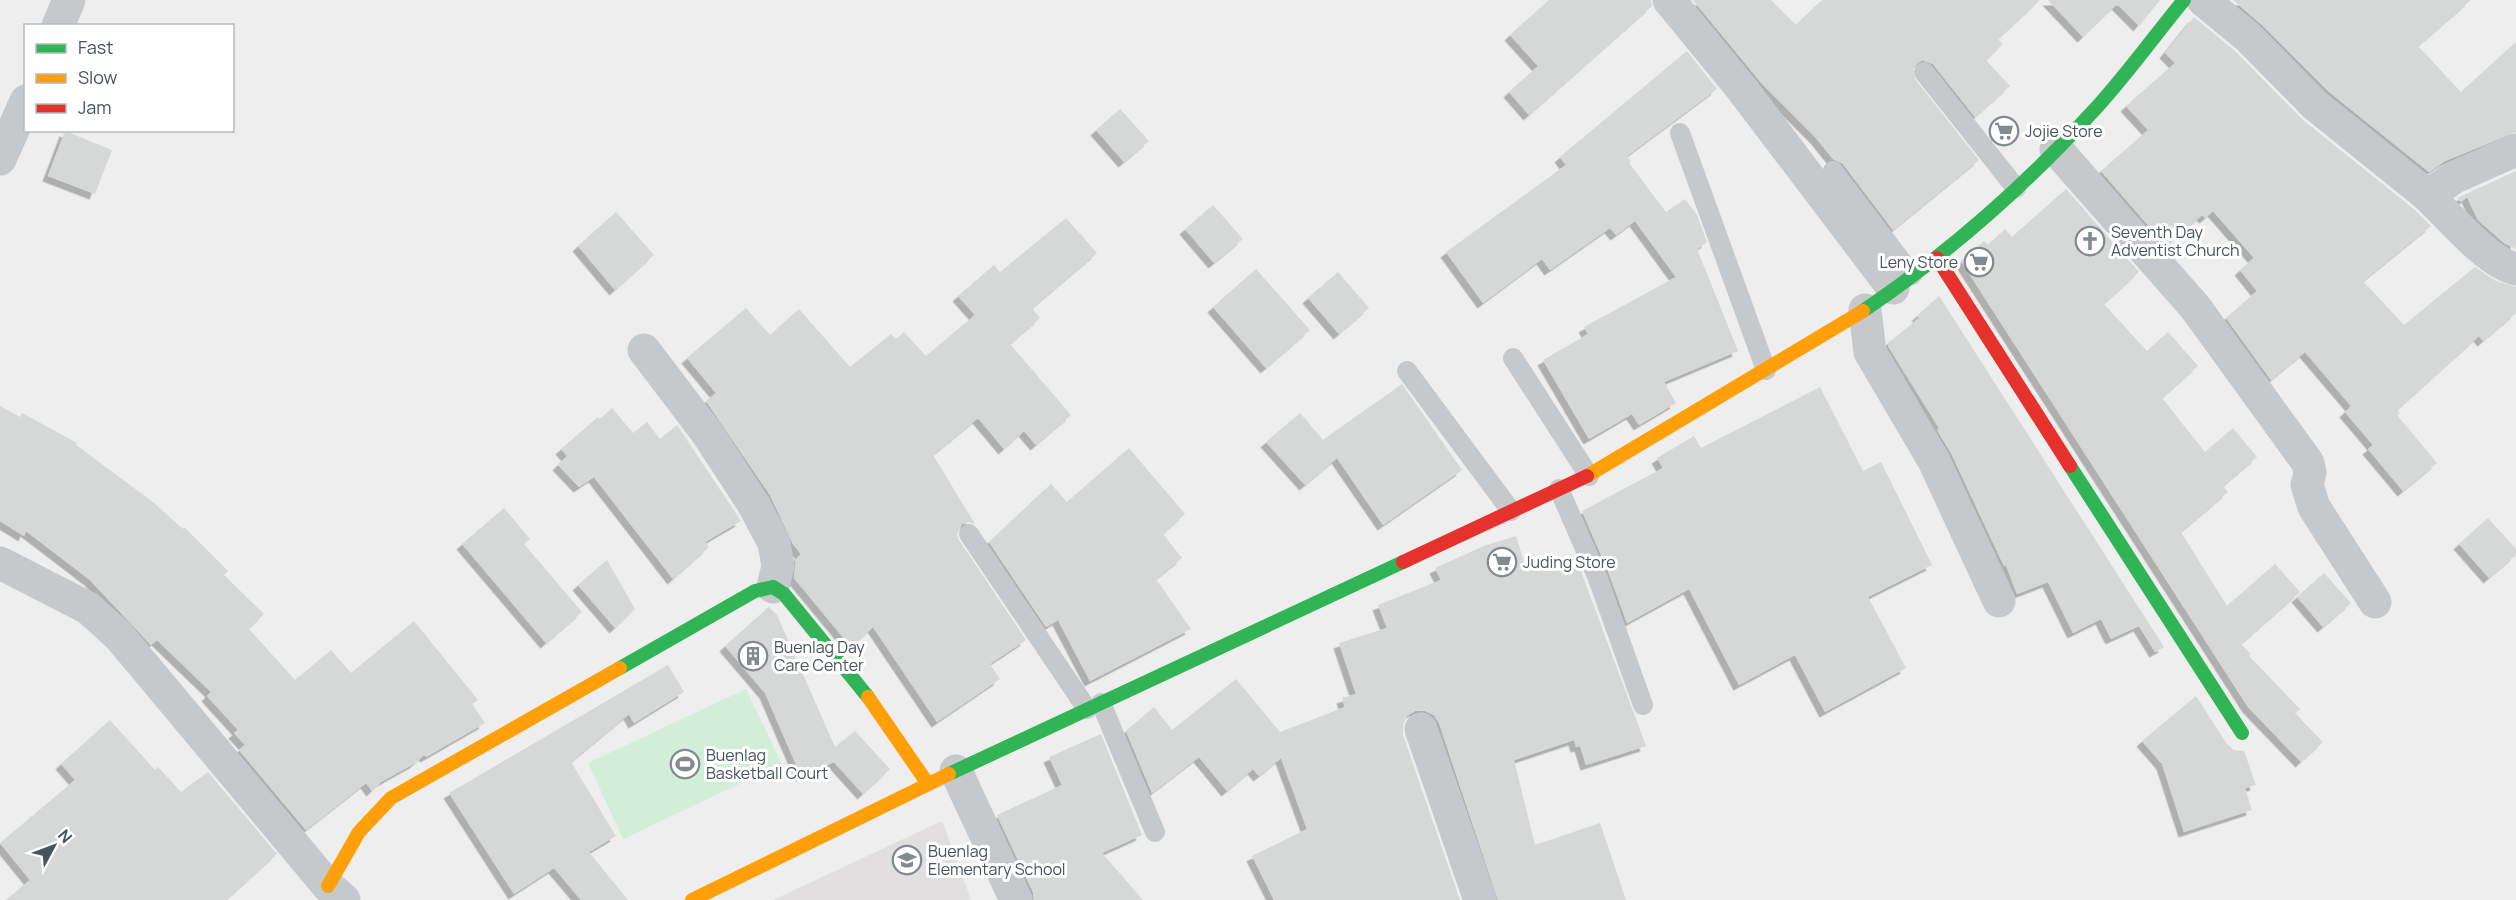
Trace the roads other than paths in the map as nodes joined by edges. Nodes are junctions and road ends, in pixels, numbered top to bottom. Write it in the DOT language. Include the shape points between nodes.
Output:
graph roads {
  1 [pos="69,0"];
  2 [pos="1669,0"];
  3 [pos="2184,0"];
  4 [pos="2203,0"];
  5 [pos="59,24"];
  6 [pos="1924,72"];
  7 [pos="24,105"];
  8 [pos="1680,133"];
  9 [pos="3,145"];
  10 [pos="2056,149"];
  11 [pos="2516,150"];
  12 [pos="1833,171"];
  13 [pos="2016,188"];
  14 [pos="2428,196"];
  15 [pos="1937,258"];
  16 [pos="2516,269"];
  17 [pos="1902,281"];
  18 [pos="1865,309"];
  19 [pos="644,350"];
  20 [pos="1513,358"];
  21 [pos="1766,370"];
  22 [pos="1407,371"];
  23 [pos="1589,476"];
  24 [pos="1559,489"];
  25 [pos="1511,511"];
  26 [pos="969,534"];
  27 [pos="0,563"];
  28 [pos="772,587"];
  29 [pos="1999,601"];
  30 [pos="2375,602"];
  31 [pos="1643,705"];
  32 [pos="1094,706"];
  33 [pos="1421,729"];
  34 [pos="2242,732"];
  35 [pos="942,777"];
  36 [pos="1155,832"];
  37 [pos="336,893"];
  38 [pos="692,900"];
  39 [pos="1016,900"];
  40 [pos="1480,900"];
  1 -- 5 [label="street"];
  2 -- 17 [label="street"];
  3 -- 10 [label="street" via="2098,106"];
  4 -- 14 [label="street" via="2256,45 2315,105"];
  6 -- 13 [label="lane"];
  7 -- 9 [label="street"];
  8 -- 21 [label="lane"];
  10 -- 13 [label="street"];
  10 -- 30 [label="street" via="2195,308 2308,463 2307,485 2314,507"];
  11 -- 14 [label="street" via="2453,178"];
  12 -- 17 [label="lane"];
  13 -- 15 [label="street"];
  14 -- 16 [label="street" via="2481,248"];
  15 -- 17 [label="street"];
  15 -- 34 [label="street"];
  17 -- 18 [label="street"];
  18 -- 21 [label="street"];
  18 -- 29 [label="street" via="1870,352 1934,461"];
  19 -- 28 [label="street" via="754,505 774,543 777,566"];
  20 -- 23 [label="lane"];
  21 -- 23 [label="street"];
  22 -- 25 [label="lane"];
  23 -- 24 [label="street"];
  24 -- 25 [label="street"];
  24 -- 31 [label="lane" via="1597,576"];
  25 -- 32 [label="street"];
  26 -- 32 [label="lane"];
  27 -- 37 [label="street" via="88,608 119,636"];
  28 -- 35 [label="street" via="784,594 878,709"];
  28 -- 37 [label="street" via="755,591 391,798 359,832"];
  32 -- 35 [label="street"];
  32 -- 36 [label="lane"];
  33 -- 40 [label="street"];
  35 -- 38 [label="street"];
  35 -- 39 [label="street"];
}
